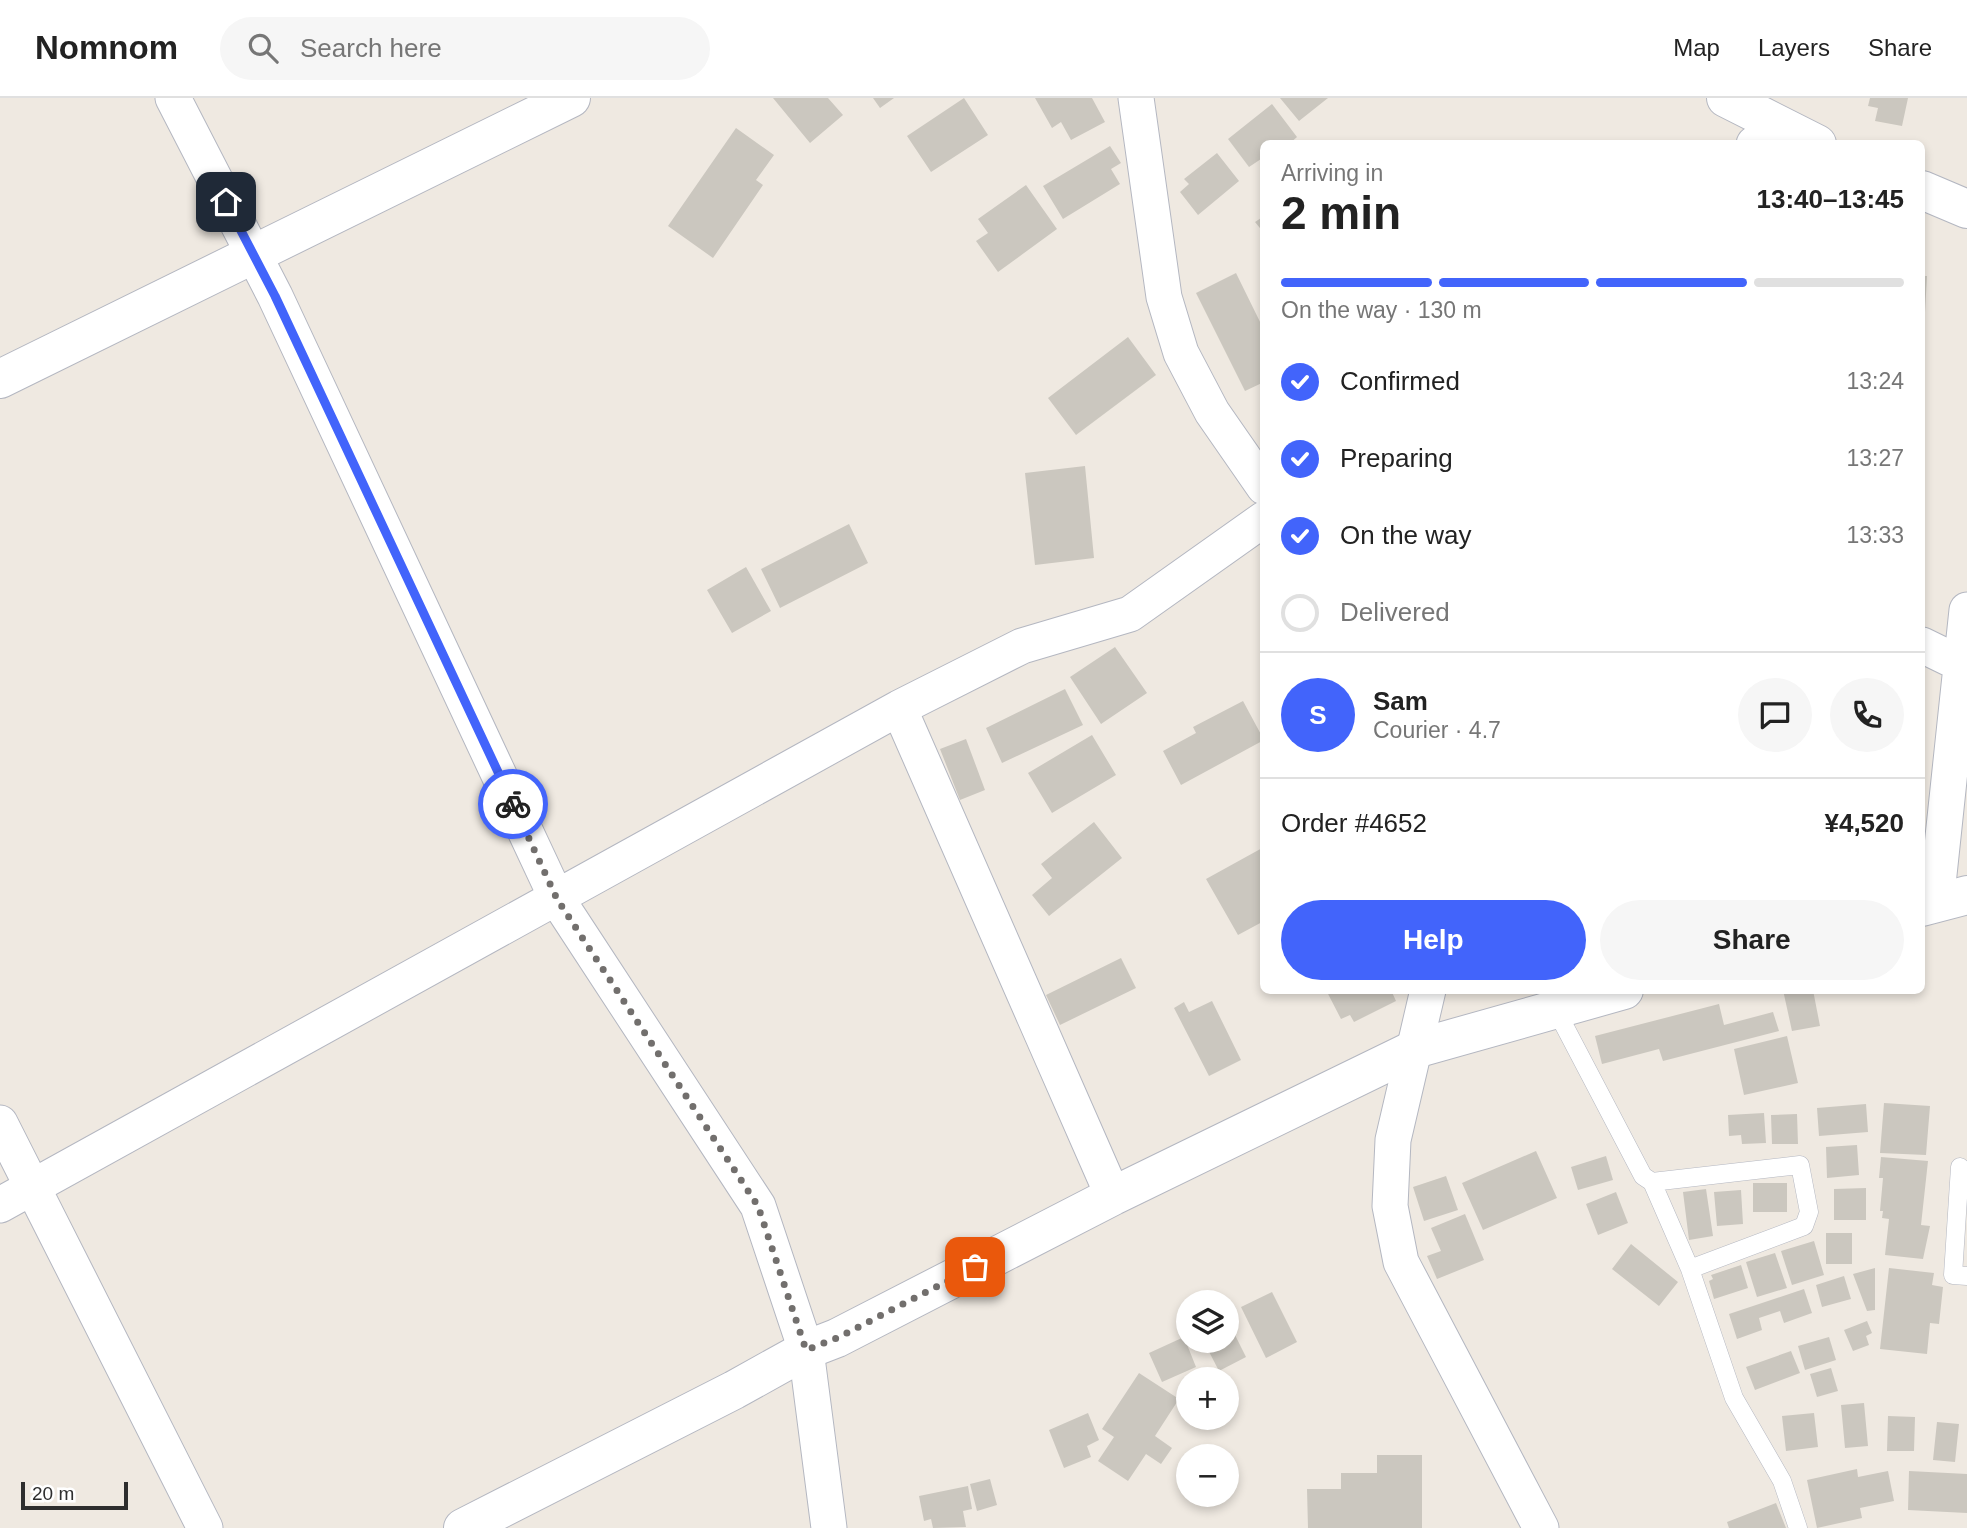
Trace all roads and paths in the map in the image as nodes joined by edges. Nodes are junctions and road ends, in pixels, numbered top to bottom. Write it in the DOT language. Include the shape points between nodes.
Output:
graph roads {
  1 [pos="173,98"];
  2 [pos="571,98"];
  3 [pos="1136,98"];
  4 [pos="1726,98"];
  5 [pos="1767,134"];
  6 [pos="1797,140"];
  7 [pos="1925,191"];
  8 [pos="1967,209"];
  9 [pos="252,254"];
  10 [pos="0,379"];
  11 [pos="1260,482"];
  12 [pos="1260,522"];
  13 [pos="1967,610"];
  14 [pos="1925,646"];
  15 [pos="1961,664"];
  16 [pos="900,708"];
  17 [pos="557,899"];
  18 [pos="1942,902"];
  19 [pos="1427,994"];
  20 [pos="1610,994"];
  21 [pos="1556,1010"];
  22 [pos="1415,1049"];
  23 [pos="0,1124"];
  24 [pos="1960,1167"];
  25 [pos="1652,1182"];
  26 [pos="32,1190"];
  27 [pos="1113,1196"];
  28 [pos="0,1205"];
  29 [pos="1690,1269"];
  30 [pos="1967,1276"];
  31 [pos="806,1350"];
  32 [pos="205,1528"];
  33 [pos="463,1528"];
  34 [pos="829,1528"];
  35 [pos="1541,1528"];
  36 [pos="1798,1528"];
  1 -- 9 [label="street"];
  2 -- 9 [label="street"];
  3 -- 11 [label="street" via="1164,297 1181,354 1212,412"];
  4 -- 5 [label="street"];
  5 -- 6 [label="street"];
  7 -- 8 [label="street"];
  9 -- 10 [label="street"];
  9 -- 17 [label="street"];
  12 -- 16 [label="street" via="1130,614 1022,646"];
  13 -- 15 [label="street"];
  14 -- 15 [label="street"];
  15 -- 18 [label="street"];
  16 -- 17 [label="street"];
  16 -- 27 [label="street"];
  17 -- 26 [label="street"];
  17 -- 31 [label="street" via="758,1206"];
  19 -- 22 [label="street"];
  20 -- 21 [label="street"];
  21 -- 22 [label="street"];
  21 -- 25 [label="lane" via="1643,1176"];
  22 -- 27 [label="street"];
  22 -- 35 [label="street" via="1393,1140 1390,1206 1401,1262"];
  23 -- 26 [label="street"];
  24 -- 30 [label="lane" via="1953,1275"];
  25 -- 29 [label="lane"];
  25 -- 29 [label="lane" via="1800,1165 1809,1212 1804,1226"];
  26 -- 28 [label="street"];
  26 -- 32 [label="street"];
  27 -- 31 [label="street"];
  29 -- 36 [label="lane" via="1734,1398 1782,1481"];
  31 -- 33 [label="street"];
  31 -- 34 [label="street"];
}
